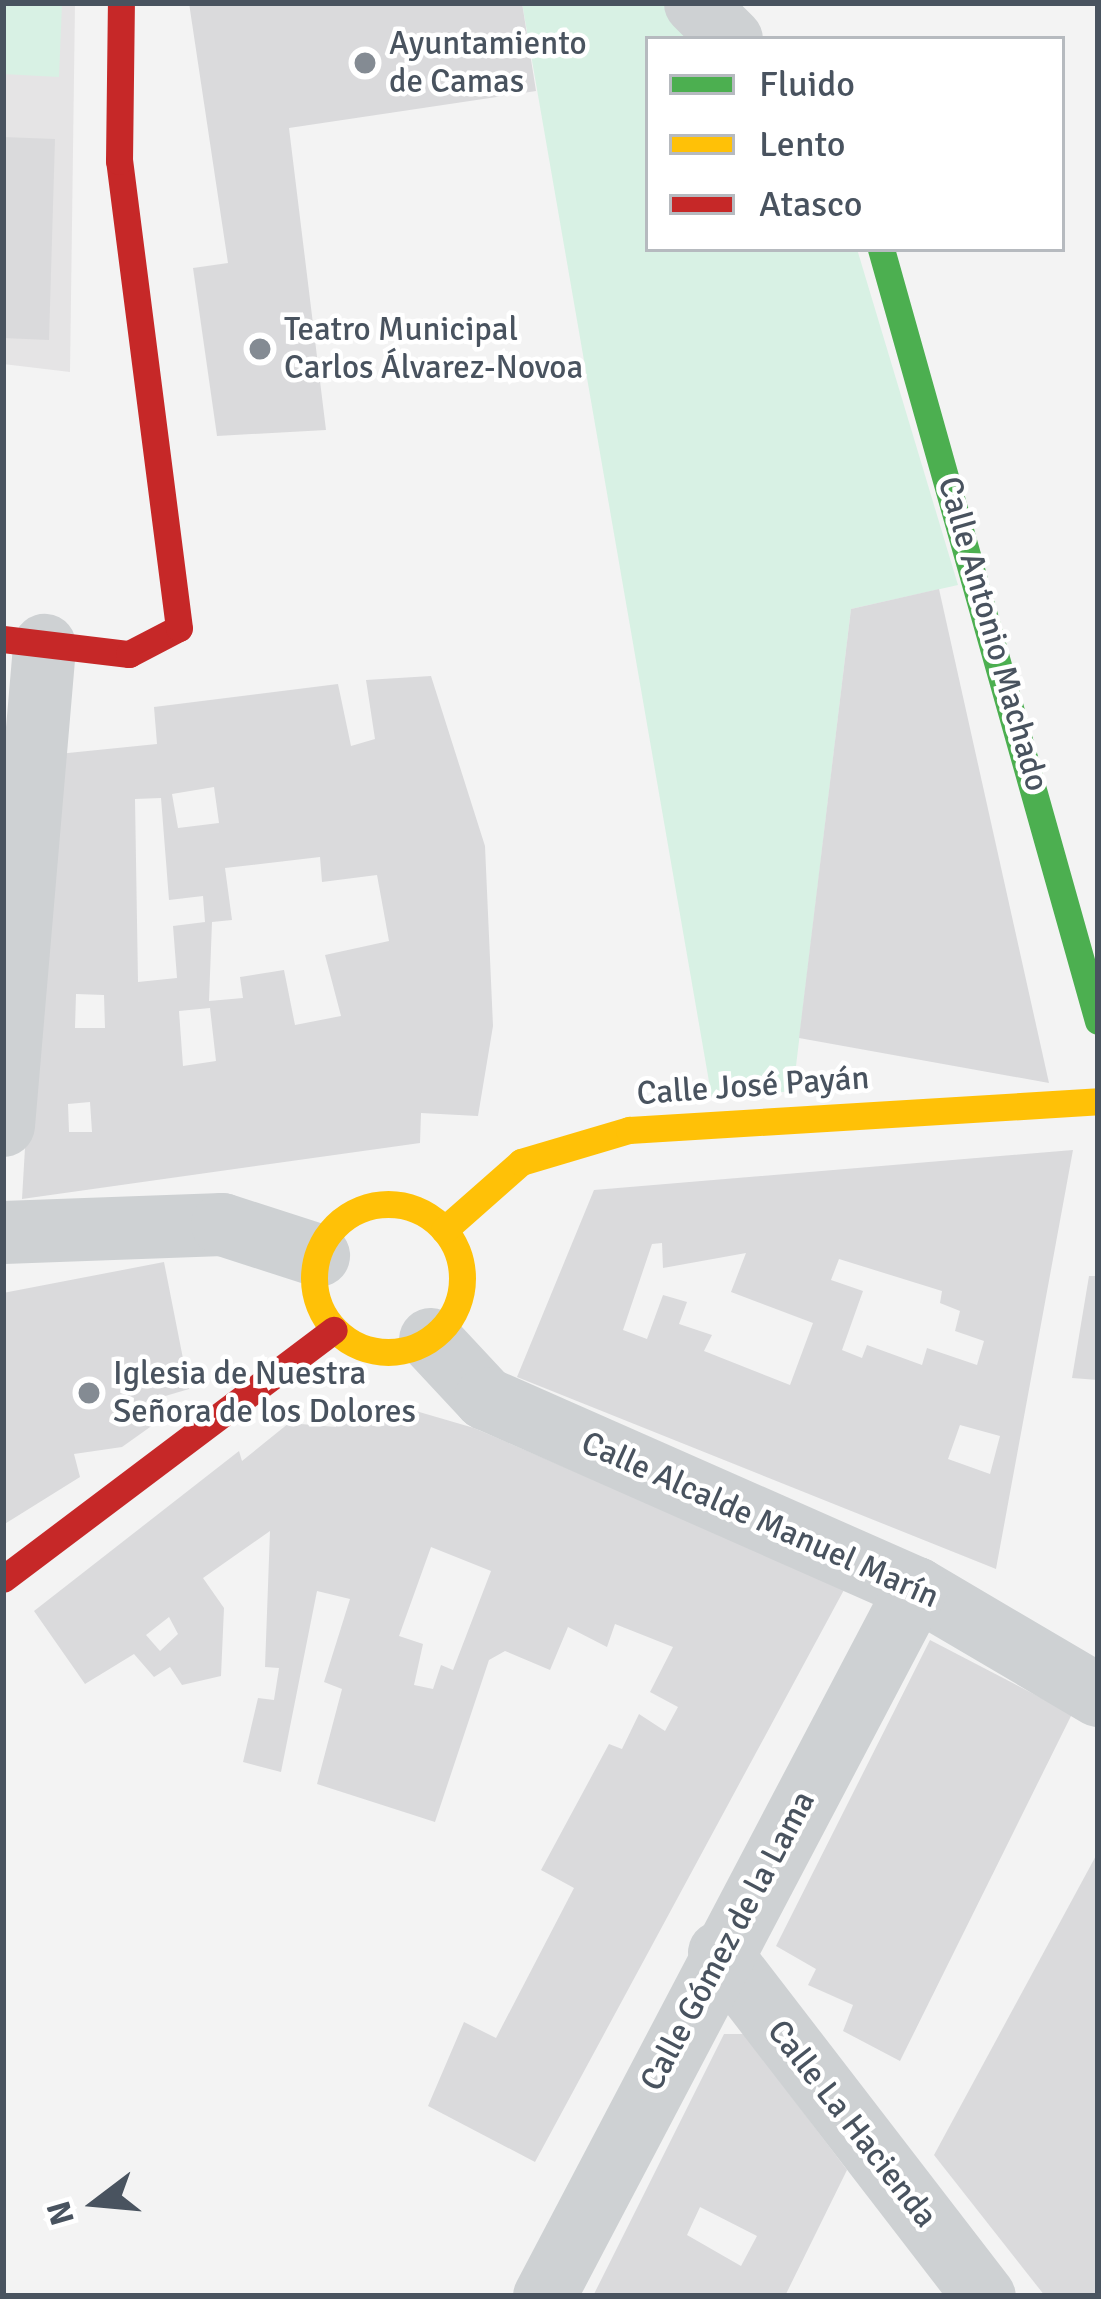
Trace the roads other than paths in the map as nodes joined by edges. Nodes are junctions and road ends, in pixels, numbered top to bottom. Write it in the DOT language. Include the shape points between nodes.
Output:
graph roads {
  1 [pos="121,3"];
  2 [pos="694,3"];
  3 [pos="728,36"];
  4 [pos="882,252"];
  5 [pos="23,642"];
  6 [pos="1098,1021"];
  7 [pos="1098,1101"];
  8 [pos="3,1125"];
  9 [pos="444,1230"];
  10 [pos="3,1232"];
  11 [pos="318,1255"];
  12 [pos="334,1330"];
  13 [pos="430,1339"];
  14 [pos="3,1579"];
  15 [pos="916,1588"];
  16 [pos="1098,1695"];
  17 [pos="719,1952"];
  18 [pos="544,2296"];
  19 [pos="984,2296"];
  1 -- 5 [label="street" via="119,161 179,628 129,654"];
  2 -- 3 [label="street"];
  4 -- 6 [label="street, Calle Antonio Machado"];
  5 -- 8 [label="street"];
  7 -- 9 [label="street, Calle José Payán" via="629,1130 521,1162"];
  9 -- 11 [label="street" via="385,1204 344,1219"];
  9 -- 13 [label="street" via="462,1288"];
  10 -- 11 [label="street" via="222,1224"];
  11 -- 12 [label="street" via="316,1294"];
  12 -- 13 [label="street" via="391,1353"];
  12 -- 14 [label="street"];
  13 -- 15 [label="street, Calle Alcalde Manuel Marín" via="485,1398"];
  15 -- 16 [label="street, Calle Alcalde Manuel Marín"];
  15 -- 17 [label="street, Calle Gómez de la Lama"];
  17 -- 18 [label="street, Calle Gómez de la Lama"];
  17 -- 19 [label="street, Calle La Hacienda"];
}
